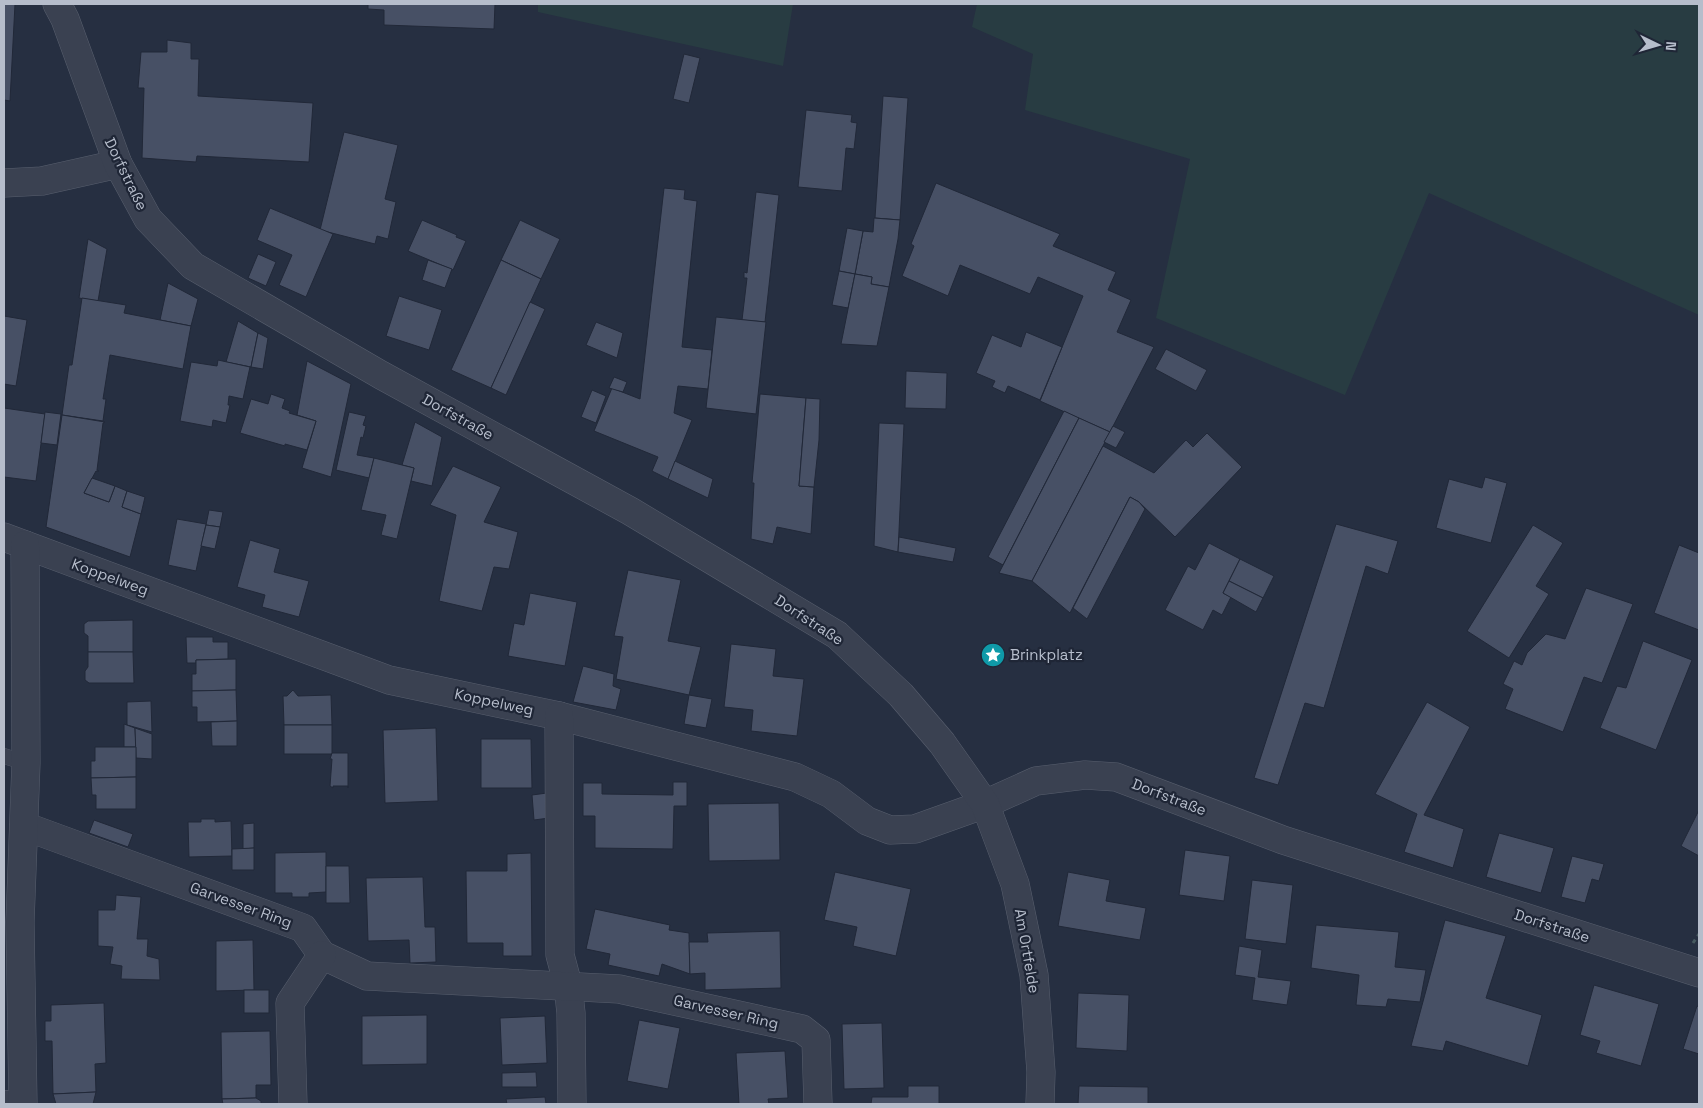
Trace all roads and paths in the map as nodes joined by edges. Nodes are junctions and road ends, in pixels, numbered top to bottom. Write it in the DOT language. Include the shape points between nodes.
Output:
graph roads {
  1 [pos="58,4"];
  2 [pos="118,164"];
  3 [pos="4,184"];
  4 [pos="14,541"];
  5 [pos="559,716"];
  6 [pos="15,759"];
  7 [pos="985,804"];
  8 [pos="24,826"];
  9 [pos="12,921"];
  10 [pos="322,955"];
  11 [pos="1699,973"];
  12 [pos="568,985"];
  13 [pos="17,1100"];
  14 [pos="292,1104"];
  15 [pos="572,1104"];
  16 [pos="818,1104"];
  17 [pos="1040,1104"];
  1 -- 2 [label="street, Dorfstraße"];
  2 -- 3 [label="street" via="42,181"];
  2 -- 7 [label="street, Dorfstraße" via="148,219 193,266 381,375 630,511 837,635 901,695 942,743"];
  4 -- 5 [label="street, Koppelweg" via="389,680"];
  4 -- 6 [label="street"];
  5 -- 7 [label="street, Koppelweg" via="795,777 831,794 867,820 890,830 915,829"];
  5 -- 12 [label="street" via="560,955"];
  6 -- 8 [label="street"];
  7 -- 11 [label="street, Dorfstraße" via="1036,781 1085,775 1116,777 1283,840"];
  7 -- 17 [label="street, Am Ortfelde" via="1015,884 1034,975"];
  8 -- 9 [label="street"];
  8 -- 10 [label="street, Garvesser Ring" via="303,928"];
  9 -- 13 [label="street"];
  10 -- 12 [label="street, Garvesser Ring" via="368,976"];
  10 -- 14 [label="street" via="290,1003"];
  12 -- 15 [label="street"];
  12 -- 16 [label="street, Garvesser Ring" via="619,988 802,1029 816,1040"];
}
